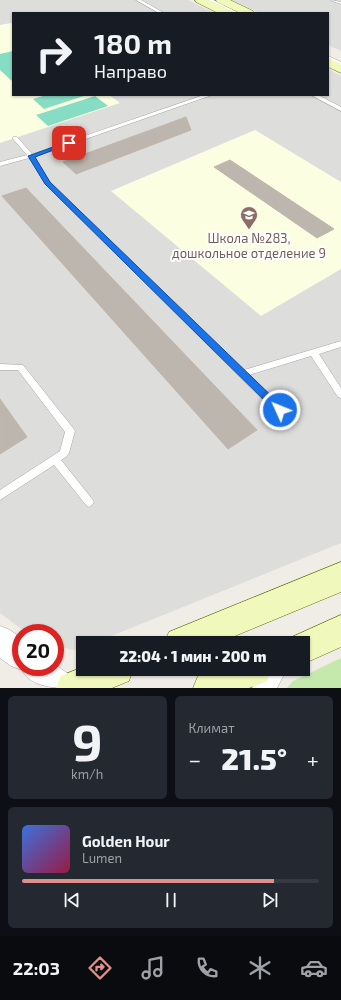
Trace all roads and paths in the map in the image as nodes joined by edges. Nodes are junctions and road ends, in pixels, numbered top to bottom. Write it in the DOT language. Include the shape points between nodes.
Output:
graph roads {
  1 [pos="138,0"];
  2 [pos="200,0"];
  3 [pos="210,0"];
  4 [pos="221,0"];
  5 [pos="333,0"];
  6 [pos="341,3"];
  7 [pos="160,12"];
  8 [pos="225,12"];
  9 [pos="235,12"];
  10 [pos="247,12"];
  11 [pos="329,51"];
  12 [pos="341,57"];
  13 [pos="329,58"];
  14 [pos="329,63"];
  15 [pos="341,64"];
  16 [pos="341,69"];
  17 [pos="206,96"];
  18 [pos="316,96"];
  19 [pos="341,110"];
  20 [pos="15,138"];
  21 [pos="31,156"];
  22 [pos="0,164"];
  23 [pos="341,344"];
  24 [pos="313,352"];
  25 [pos="0,366"];
  26 [pos="242,374"];
  27 [pos="341,395"];
  28 [pos="280,410"];
  29 [pos="56,459"];
  30 [pos="0,495"];
  31 [pos="89,502"];
  32 [pos="341,577"];
  33 [pos="341,632"];
  34 [pos="197,636"];
  35 [pos="0,640"];
  36 [pos="310,645"];
  37 [pos="12,649"];
  38 [pos="46,676"];
  39 [pos="101,676"];
  40 [pos="119,676"];
  41 [pos="238,676"];
  42 [pos="271,676"];
  43 [pos="61,688"];
  44 [pos="73,688"];
  45 [pos="110,688"];
  46 [pos="210,688"];
  47 [pos="264,688"];
  1 -- 7 [label="lane"];
  2 -- 8 [label="main road"];
  3 -- 9 [label="lane"];
  4 -- 10 [label="main road"];
  5 -- 6 [label="lane"];
  11 -- 12 [label="main road"];
  13 -- 15 [label="lane"];
  14 -- 16 [label="main road"];
  17 -- 21 [label="lane"];
  18 -- 19 [label="lane"];
  20 -- 21 [label="lane"];
  21 -- 22 [label="lane"];
  21 -- 26 [label="lane" via="48,183"];
  23 -- 24 [label="lane"];
  24 -- 26 [label="lane"];
  24 -- 27 [label="lane"];
  25 -- 29 [label="lane" via="20,367 70,431 64,453"];
  26 -- 28 [label="lane"];
  29 -- 30 [label="lane"];
  29 -- 31 [label="lane"];
  32 -- 34 [label="main road"];
  33 -- 36 [label="main road"];
  35 -- 37 [label="street"];
  38 -- 43 [label="street"];
  39 -- 44 [label="main road"];
  40 -- 45 [label="street"];
  41 -- 46 [label="main road"];
  42 -- 47 [label="street"];
}
